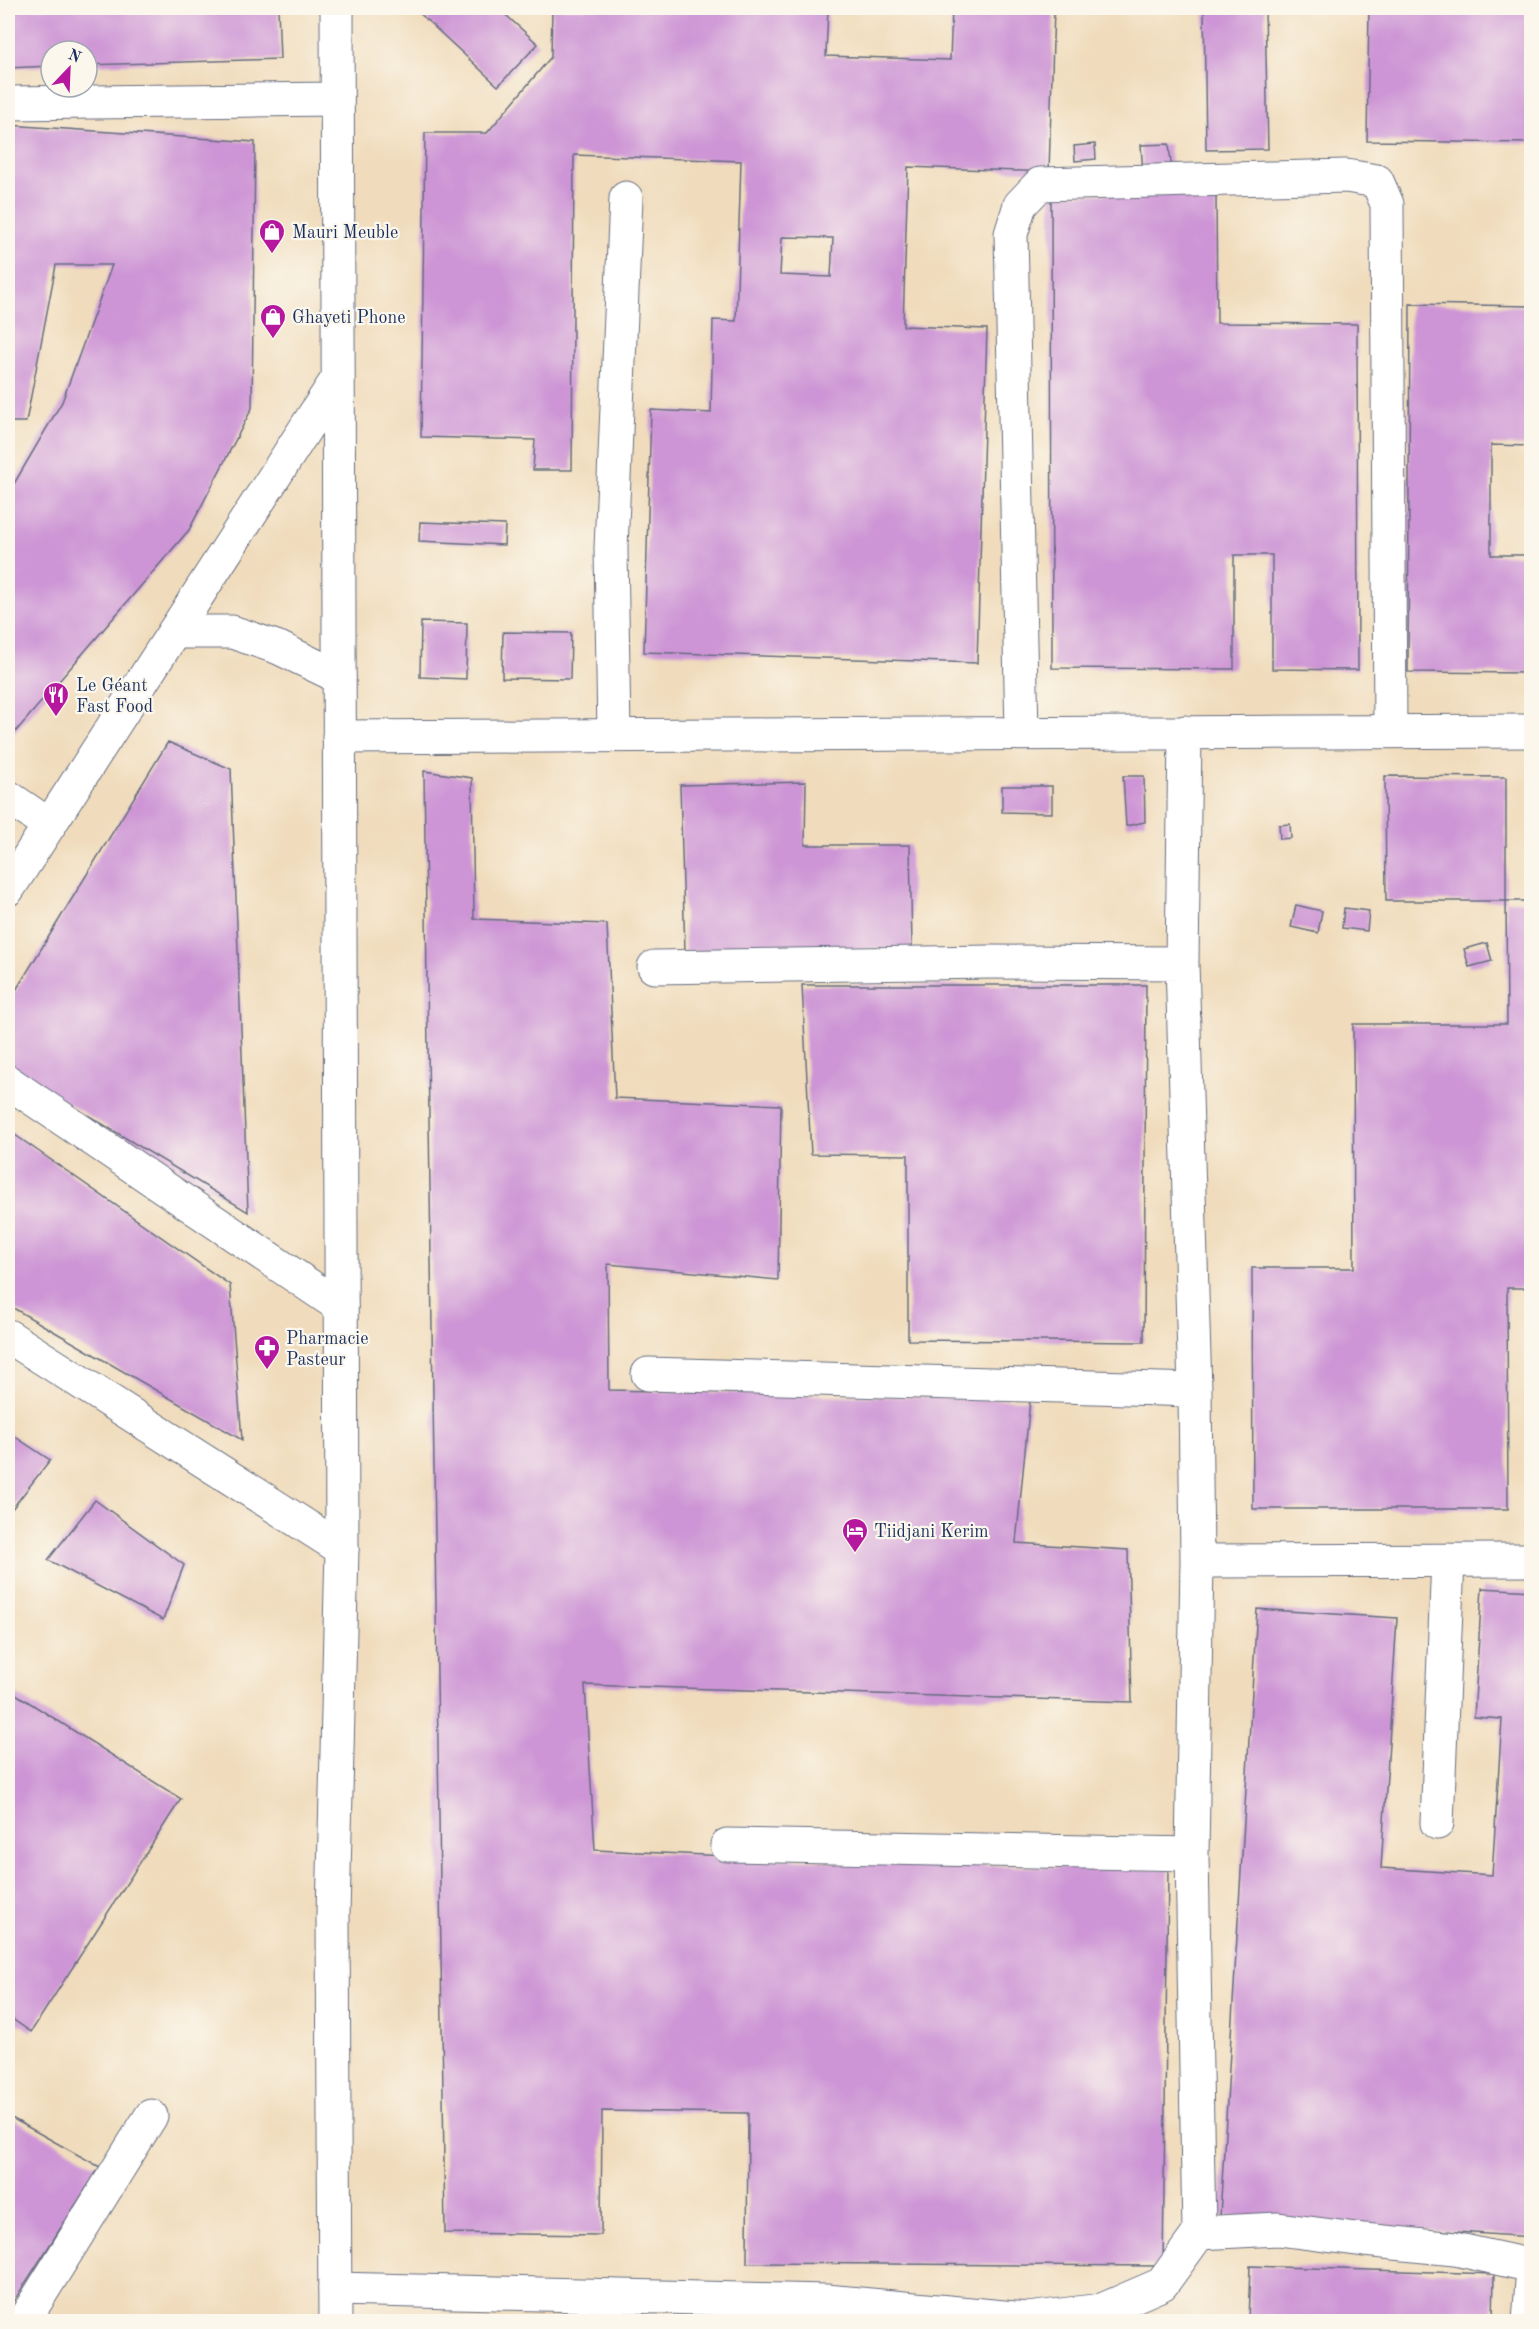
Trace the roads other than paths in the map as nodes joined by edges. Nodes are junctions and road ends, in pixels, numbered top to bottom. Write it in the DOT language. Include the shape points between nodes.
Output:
graph roads {
  1 [pos="337,8"];
  2 [pos="337,99"];
  3 [pos="8,103"];
  4 [pos="626,198"];
  5 [pos="338,378"];
  6 [pos="174,632"];
  7 [pos="339,677"];
  8 [pos="1390,731"];
  9 [pos="1532,731"];
  10 [pos="1185,732"];
  11 [pos="1022,733"];
  12 [pos="614,735"];
  13 [pos="339,737"];
  14 [pos="8,797"];
  15 [pos="49,825"];
  16 [pos="8,889"];
  17 [pos="1182,963"];
  18 [pos="654,967"];
  19 [pos="8,1082"];
  20 [pos="341,1307"];
  21 [pos="8,1336"];
  22 [pos="648,1374"];
  23 [pos="1195,1390"];
  24 [pos="342,1549"];
  25 [pos="1448,1560"];
  26 [pos="1532,1560"];
  27 [pos="1197,1561"];
  28 [pos="1437,1823"];
  29 [pos="727,1845"];
  30 [pos="1192,1854"];
  31 [pos="151,2116"];
  32 [pos="1199,2233"];
  33 [pos="1532,2265"];
  34 [pos="1532,2281"];
  35 [pos="335,2289"];
  36 [pos="827,2311"];
  37 [pos="23,2322"];
  38 [pos="335,2322"];
  39 [pos="1529,2322"];
  1 -- 2 [label="street"];
  2 -- 3 [label="street"];
  2 -- 5 [label="street"];
  4 -- 12 [label="street" via="611,548"];
  5 -- 6 [label="street"];
  5 -- 7 [label="street"];
  6 -- 7 [label="street" via="232,632 279,648"];
  6 -- 15 [label="street"];
  7 -- 13 [label="street"];
  8 -- 9 [label="street"];
  8 -- 10 [label="street"];
  8 -- 11 [label="street" via="1387,204 1377,181 1346,176 1040,184 1020,205 1011,234"];
  10 -- 11 [label="street"];
  10 -- 17 [label="street"];
  11 -- 12 [label="street"];
  12 -- 13 [label="street"];
  13 -- 20 [label="street"];
  14 -- 15 [label="street"];
  15 -- 16 [label="street"];
  17 -- 18 [label="street"];
  17 -- 23 [label="street"];
  19 -- 20 [label="street"];
  20 -- 24 [label="street"];
  21 -- 24 [label="street"];
  22 -- 23 [label="street"];
  23 -- 27 [label="street"];
  24 -- 35 [label="street" via="333,1914"];
  25 -- 26 [label="street"];
  25 -- 27 [label="street"];
  25 -- 28 [label="street"];
  27 -- 30 [label="street"];
  29 -- 30 [label="street"];
  30 -- 32 [label="street"];
  31 -- 37 [label="street"];
  32 -- 33 [label="street" via="1278,2229 1455,2249"];
  32 -- 36 [label="street" via="1162,2284 1102,2310 1028,2319"];
  34 -- 39 [label="street"];
  35 -- 36 [label="street"];
  35 -- 38 [label="street"];
}
